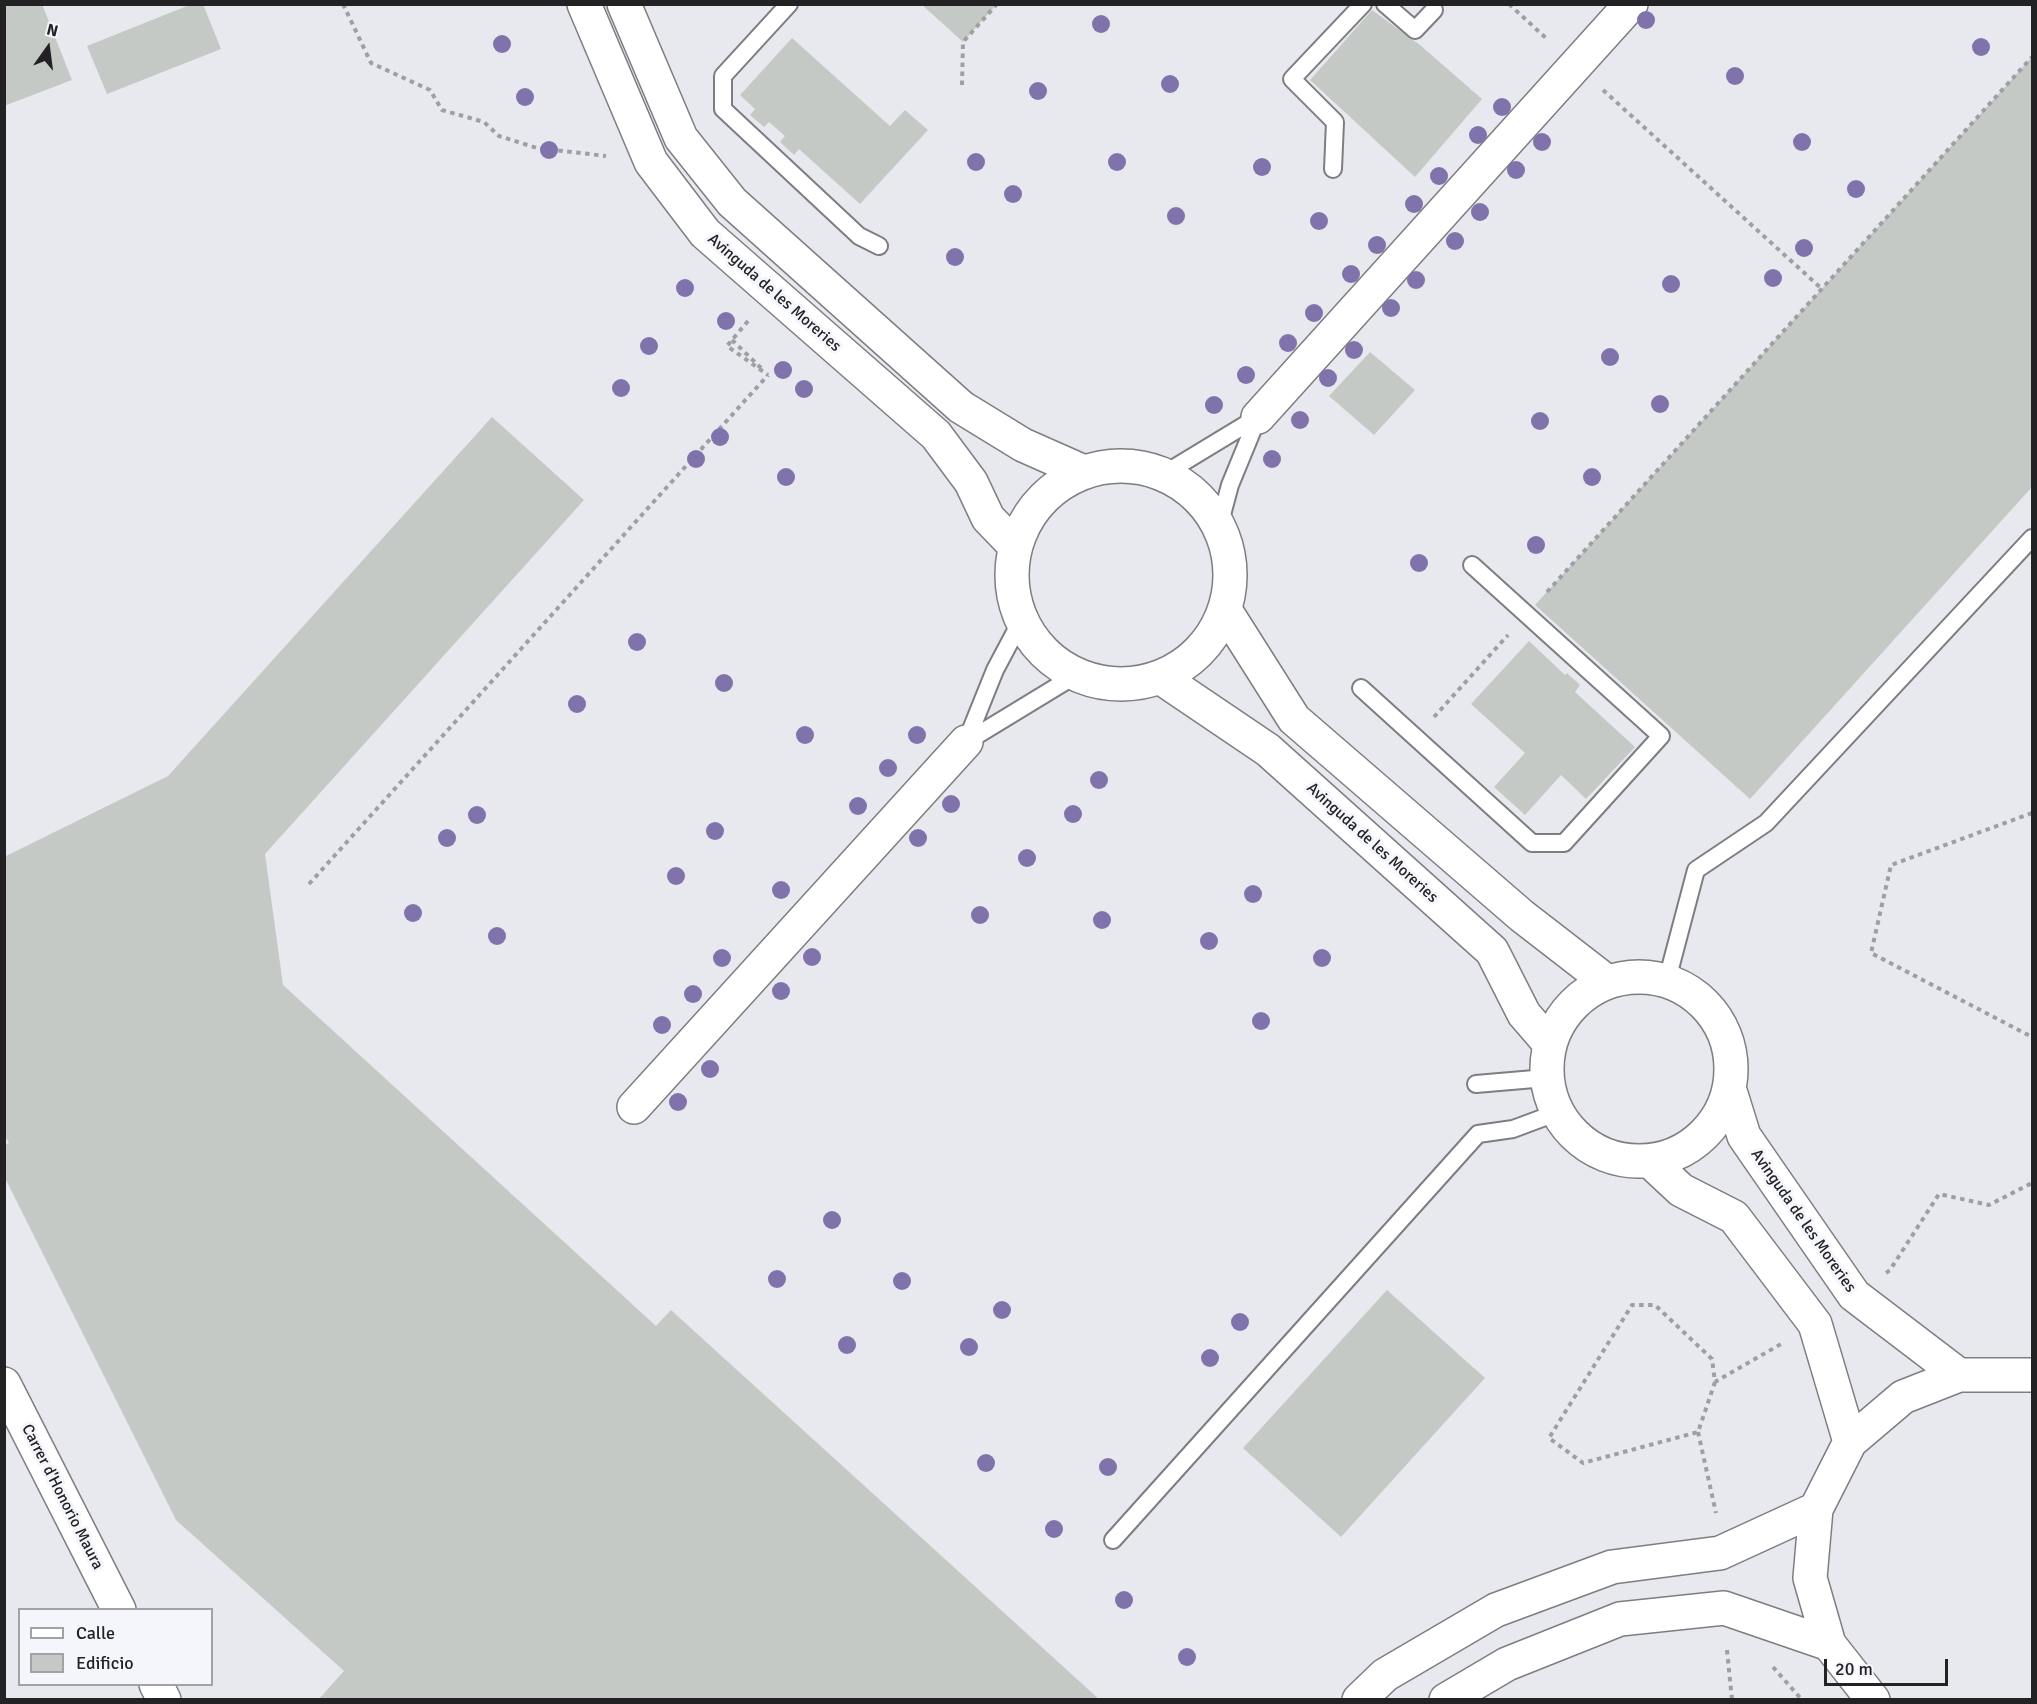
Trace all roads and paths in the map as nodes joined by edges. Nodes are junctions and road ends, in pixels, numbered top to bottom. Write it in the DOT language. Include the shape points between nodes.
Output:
graph roads {
  1 [pos="343,4"];
  2 [pos="584,4"];
  3 [pos="624,4"];
  4 [pos="789,4"];
  5 [pos="997,4"];
  6 [pos="1363,4"];
  7 [pos="1384,4"];
  8 [pos="1509,4"];
  9 [pos="1631,4"];
  10 [pos="1434,10"];
  11 [pos="2032,57"];
  12 [pos="1576,66"];
  13 [pos="962,85"];
  14 [pos="651,162"];
  15 [pos="1333,170"];
  16 [pos="879,246"];
  17 [pos="1822,289"];
  18 [pos="768,375"];
  19 [pos="1258,417"];
  20 [pos="1084,472"];
  21 [pos="1164,474"];
  22 [pos="1219,526"];
  23 [pos="2032,538"];
  24 [pos="1015,546"];
  25 [pos="1472,565"];
  26 [pos="1225,610"];
  27 [pos="1527,614"];
  28 [pos="1021,621"];
  29 [pos="1076,675"];
  30 [pos="1160,677"];
  31 [pos="1361,688"];
  32 [pos="1416,738"];
  33 [pos="966,742"];
  34 [pos="2032,813"];
  35 [pos="309,884"];
  36 [pos="1667,980"];
  37 [pos="1606,981"];
  38 [pos="2032,1037"];
  39 [pos="1549,1043"];
  40 [pos="1546,1078"];
  41 [pos="1476,1084"];
  42 [pos="1730,1091"];
  43 [pos="634,1107"];
  44 [pos="1556,1113"];
  45 [pos="1650,1161"];
  46 [pos="2032,1183"];
  47 [pos="1881,1277"];
  48 [pos="1789,1340"];
  49 [pos="1959,1376"];
  50 [pos="2032,1376"];
  51 [pos="1715,1382"];
  52 [pos="4,1384"];
  53 [pos="1698,1432"];
  54 [pos="1850,1442"];
  55 [pos="1816,1509"];
  56 [pos="1716,1512"];
  57 [pos="1113,1540"];
  58 [pos="118,1608"];
  59 [pos="1829,1644"];
  60 [pos="1737,1649"];
  61 [pos="1768,1662"];
  62 [pos="157,1686"];
  63 [pos="164,1700"];
  64 [pos="1359,1700"];
  65 [pos="1446,1700"];
  66 [pos="1732,1700"];
  67 [pos="1802,1700"];
  68 [pos="1873,1700"];
  1 -- 14 [label="path" via="371,63 430,90 441,110 484,122 499,136 537,148"];
  2 -- 14 [label="street, Avinguda de les Moreries"];
  3 -- 20 [label="street" via="681,138 732,202 961,407 1023,445"];
  4 -- 16 [label="lane" via="723,76 723,109 859,236"];
  5 -- 13 [label="path" via="963,42"];
  6 -- 15 [label="lane" via="1292,79 1335,122"];
  7 -- 10 [label="lane" via="1415,30"];
  8 -- 12 [label="path"];
  9 -- 12 [label="street"];
  11 -- 17 [label="path"];
  12 -- 17 [label="path"];
  12 -- 19 [label="street"];
  14 -- 24 [label="street, Avinguda de les Moreries" via="705,233 936,435 971,482 988,518"];
  17 -- 27 [label="path"];
  18 -- 18 [label="path" via="760,368 732,339 727,346"];
  18 -- 35 [label="path"];
  19 -- 21 [label="lane"];
  19 -- 22 [label="lane" via="1230,486"];
  20 -- 21 [label="street" via="1110,466 1138,467"];
  20 -- 24 [label="street" via="1053,488 1029,514"];
  21 -- 22 [label="street" via="1199,498"];
  22 -- 26 [label="street" via="1228,553 1231,581"];
  23 -- 36 [label="lane" via="1766,823 1696,870"];
  24 -- 28 [label="street" via="1012,584"];
  25 -- 27 [label="lane"];
  26 -- 30 [label="street" via="1211,639 1188,662"];
  26 -- 37 [label="street" via="1294,719 1522,916"];
  27 -- 32 [label="path"];
  27 -- 32 [label="lane" via="1661,736 1564,843 1532,843"];
  28 -- 29 [label="street" via="1044,653"];
  28 -- 33 [label="lane" via="995,670"];
  29 -- 30 [label="street" via="1118,685"];
  29 -- 33 [label="lane"];
  30 -- 39 [label="street, Avinguda de les Moreries" via="1268,750 1492,951 1524,1014"];
  31 -- 32 [label="lane"];
  33 -- 43 [label="street"];
  34 -- 38 [label="path" via="1891,865 1871,954"];
  36 -- 37 [label="street" via="1637,976"];
  36 -- 42 [label="street" via="1698,997 1721,1023 1732,1056"];
  37 -- 39 [label="street" via="1581,995 1561,1017"];
  39 -- 40 [label="street"];
  40 -- 41 [label="lane"];
  40 -- 44 [label="street"];
  42 -- 45 [label="street" via="1714,1125 1700,1138 1685,1150"];
  42 -- 49 [label="street, Avinguda de les Moreries" via="1744,1136 1854,1295"];
  44 -- 45 [label="street" via="1580,1142 1613,1158"];
  44 -- 57 [label="lane" via="1513,1129 1479,1134"];
  45 -- 54 [label="street" via="1681,1190 1734,1217 1815,1324"];
  46 -- 47 [label="path" via="1989,1205 1939,1194 1890,1270"];
  48 -- 51 [label="path"];
  49 -- 50 [label="street"];
  49 -- 54 [label="street" via="1902,1397"];
  51 -- 53 [label="path"];
  51 -- 53 [label="path" via="1712,1359 1655,1305 1632,1305 1549,1438 1583,1463"];
  52 -- 58 [label="street, Carrer d'Honorio Maura"];
  53 -- 56 [label="path"];
  54 -- 55 [label="street"];
  55 -- 59 [label="street" via="1810,1578"];
  55 -- 64 [label="street" via="1719,1553 1612,1567 1496,1610 1385,1675"];
  59 -- 65 [label="street" via="1724,1608 1620,1619 1507,1664"];
  59 -- 68 [label="street"];
  60 -- 66 [label="path" via="1726,1645"];
  61 -- 67 [label="path"];
  62 -- 63 [label="street"];
}
